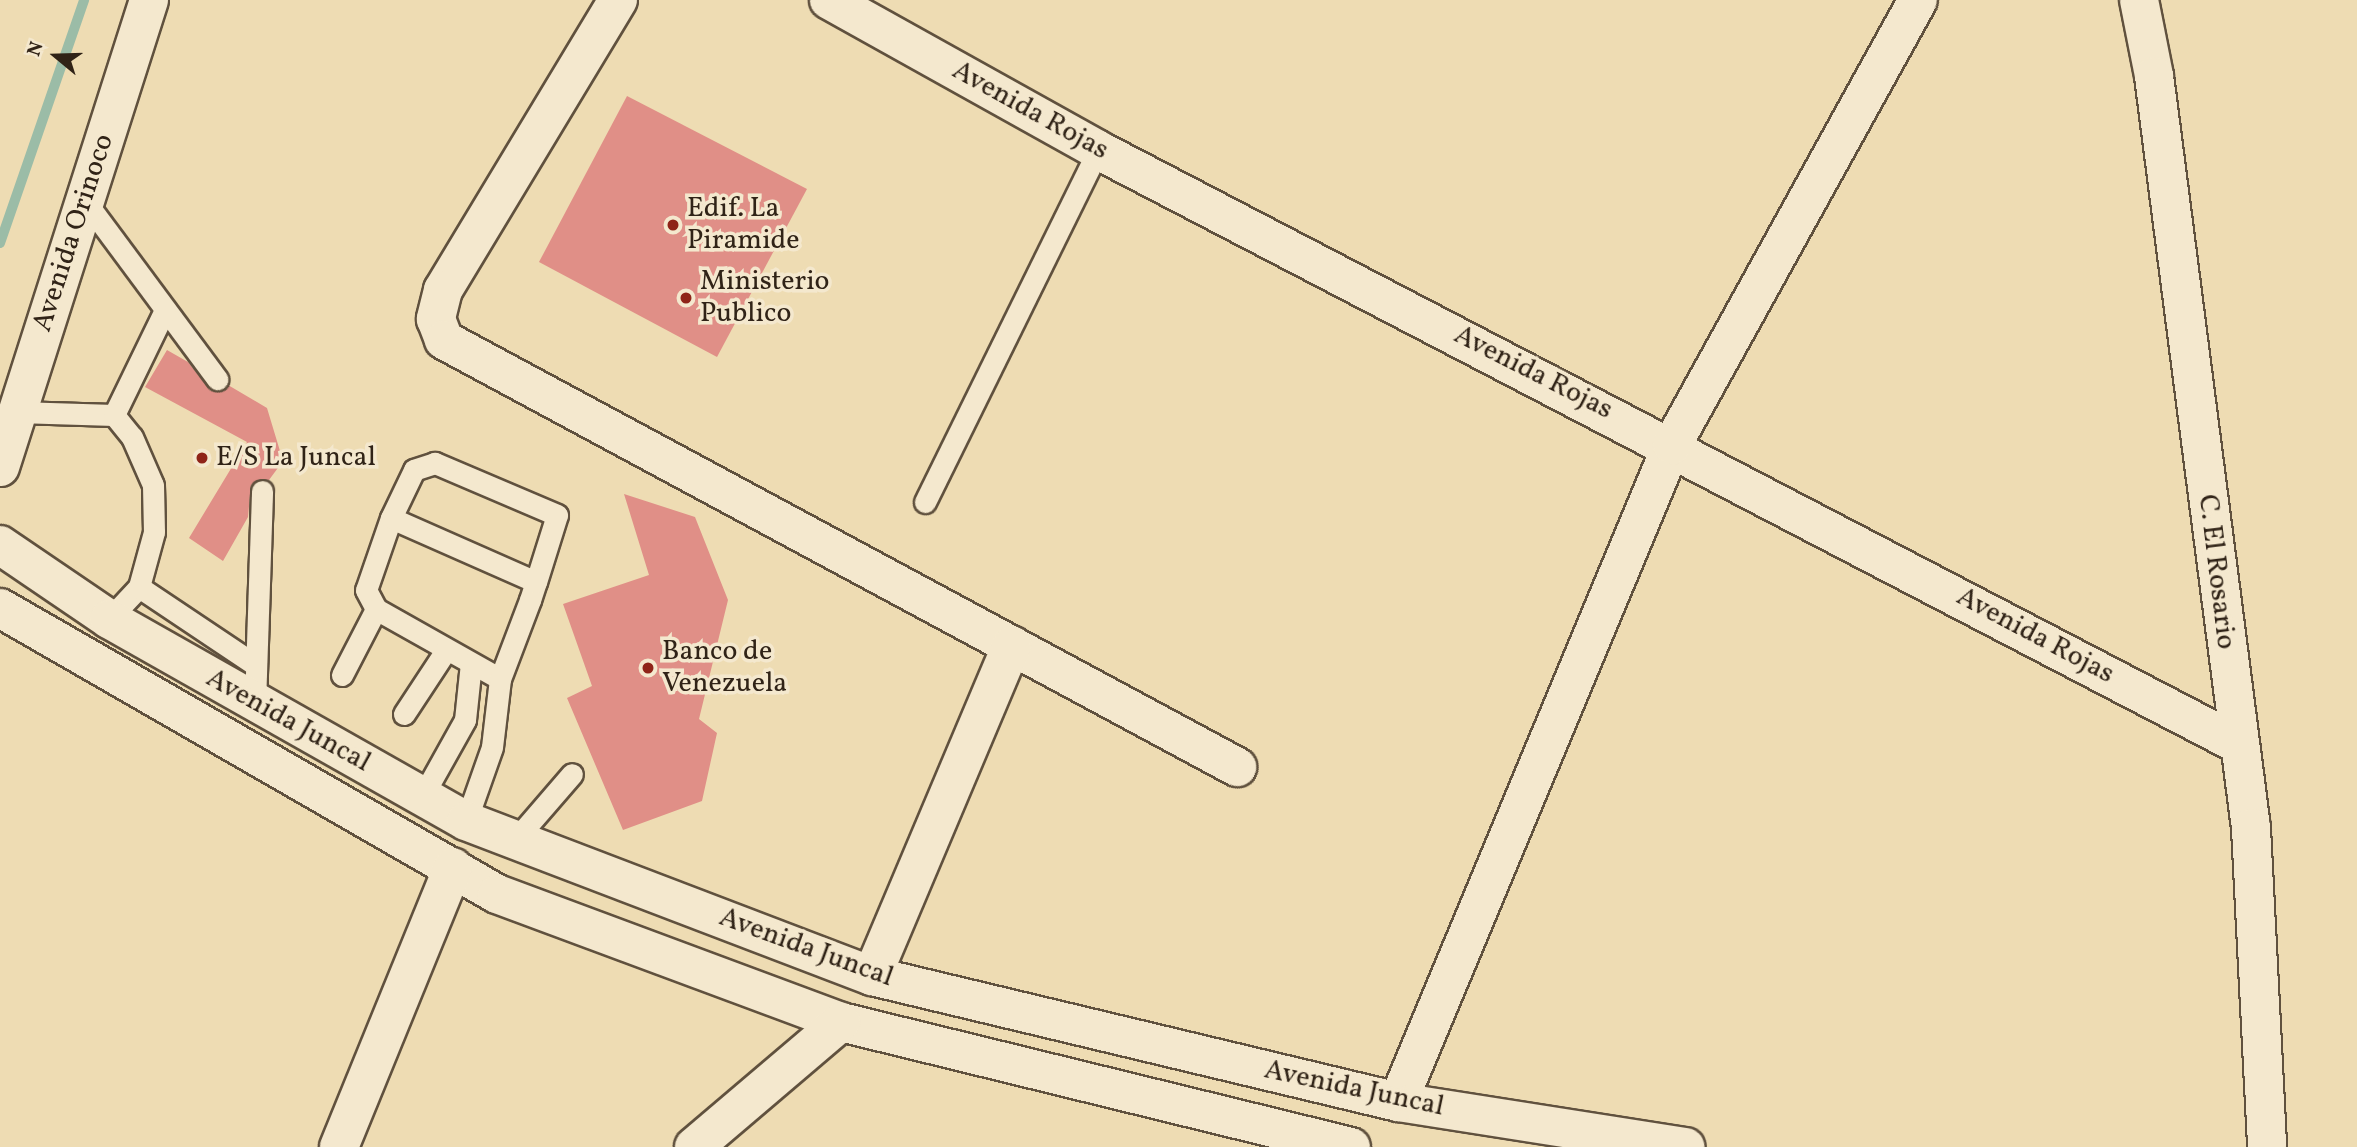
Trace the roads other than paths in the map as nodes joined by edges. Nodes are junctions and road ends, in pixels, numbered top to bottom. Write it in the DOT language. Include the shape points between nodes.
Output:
graph roads {
  1 [pos="149,0"];
  2 [pos="618,0"];
  3 [pos="829,0"];
  4 [pos="1918,0"];
  5 [pos="2138,0"];
  6 [pos="1098,150"];
  7 [pos="85,201"];
  8 [pos="165,310"];
  9 [pos="217,379"];
  10 [pos="17,412"];
  11 [pos="114,415"];
  12 [pos="1672,444"];
  13 [pos="0,467"];
  14 [pos="262,491"];
  15 [pos="925,502"];
  16 [pos="391,518"];
  17 [pos="0,545"];
  18 [pos="536,582"];
  19 [pos="139,587"];
  20 [pos="0,608"];
  21 [pos="376,609"];
  22 [pos="110,619"];
  23 [pos="1012,645"];
  24 [pos="446,650"];
  25 [pos="471,663"];
  26 [pos="254,664"];
  27 [pos="342,675"];
  28 [pos="500,679"];
  29 [pos="255,704"];
  30 [pos="404,714"];
  31 [pos="2238,744"];
  32 [pos="1237,767"];
  33 [pos="572,774"];
  34 [pos="422,797"];
  35 [pos="466,821"];
  36 [pos="515,840"];
  37 [pos="453,867"];
  38 [pos="872,976"];
  39 [pos="841,1022"];
  40 [pos="1398,1102"];
  41 [pos="339,1147"];
  42 [pos="694,1147"];
  43 [pos="1351,1147"];
  44 [pos="1686,1147"];
  45 [pos="2267,1147"];
  1 -- 7 [label="street, Avenida Orinoco"];
  2 -- 23 [label="street" via="443,290 436,319 444,340"];
  3 -- 6 [label="street, Avenida Rojas"];
  4 -- 12 [label="street"];
  5 -- 31 [label="street, C. El Rosario" via="2154,76"];
  6 -- 12 [label="street, Avenida Rojas"];
  6 -- 15 [label="lane"];
  7 -- 8 [label="lane"];
  7 -- 10 [label="street, Avenida Orinoco"];
  8 -- 9 [label="lane"];
  8 -- 11 [label="lane"];
  10 -- 11 [label="lane"];
  10 -- 13 [label="street, Avenida Orinoco"];
  11 -- 19 [label="lane" via="132,437 153,485 154,532"];
  12 -- 31 [label="street, Avenida Rojas"];
  12 -- 40 [label="street"];
  14 -- 26 [label="lane"];
  16 -- 18 [label="lane"];
  16 -- 18 [label="lane" via="424,464 549,507 557,515"];
  16 -- 21 [label="lane" via="366,590"];
  17 -- 22 [label="street, Avenida Juncal"];
  18 -- 28 [label="lane"];
  19 -- 22 [label="lane"];
  19 -- 26 [label="lane"];
  20 -- 37 [label="street, Avenida Juncal" via="231,747"];
  21 -- 24 [label="lane"];
  21 -- 27 [label="lane"];
  22 -- 29 [label="street, Avenida Juncal"];
  23 -- 32 [label="street"];
  23 -- 38 [label="street"];
  24 -- 25 [label="lane"];
  24 -- 30 [label="lane"];
  25 -- 28 [label="lane"];
  25 -- 34 [label="lane" via="466,720"];
  26 -- 29 [label="lane"];
  28 -- 35 [label="lane" via="492,747"];
  29 -- 34 [label="street, Avenida Juncal"];
  31 -- 45 [label="street, C. El Rosario" via="2251,828"];
  33 -- 36 [label="lane"];
  34 -- 35 [label="street, Avenida Juncal"];
  35 -- 36 [label="street, Avenida Juncal"];
  36 -- 38 [label="street, Avenida Juncal"];
  37 -- 39 [label="street, Avenida Juncal" via="497,894"];
  37 -- 41 [label="street"];
  38 -- 40 [label="street, Avenida Juncal"];
  39 -- 42 [label="street"];
  39 -- 43 [label="street, Avenida Juncal"];
  40 -- 44 [label="street, Avenida Juncal"];
}
